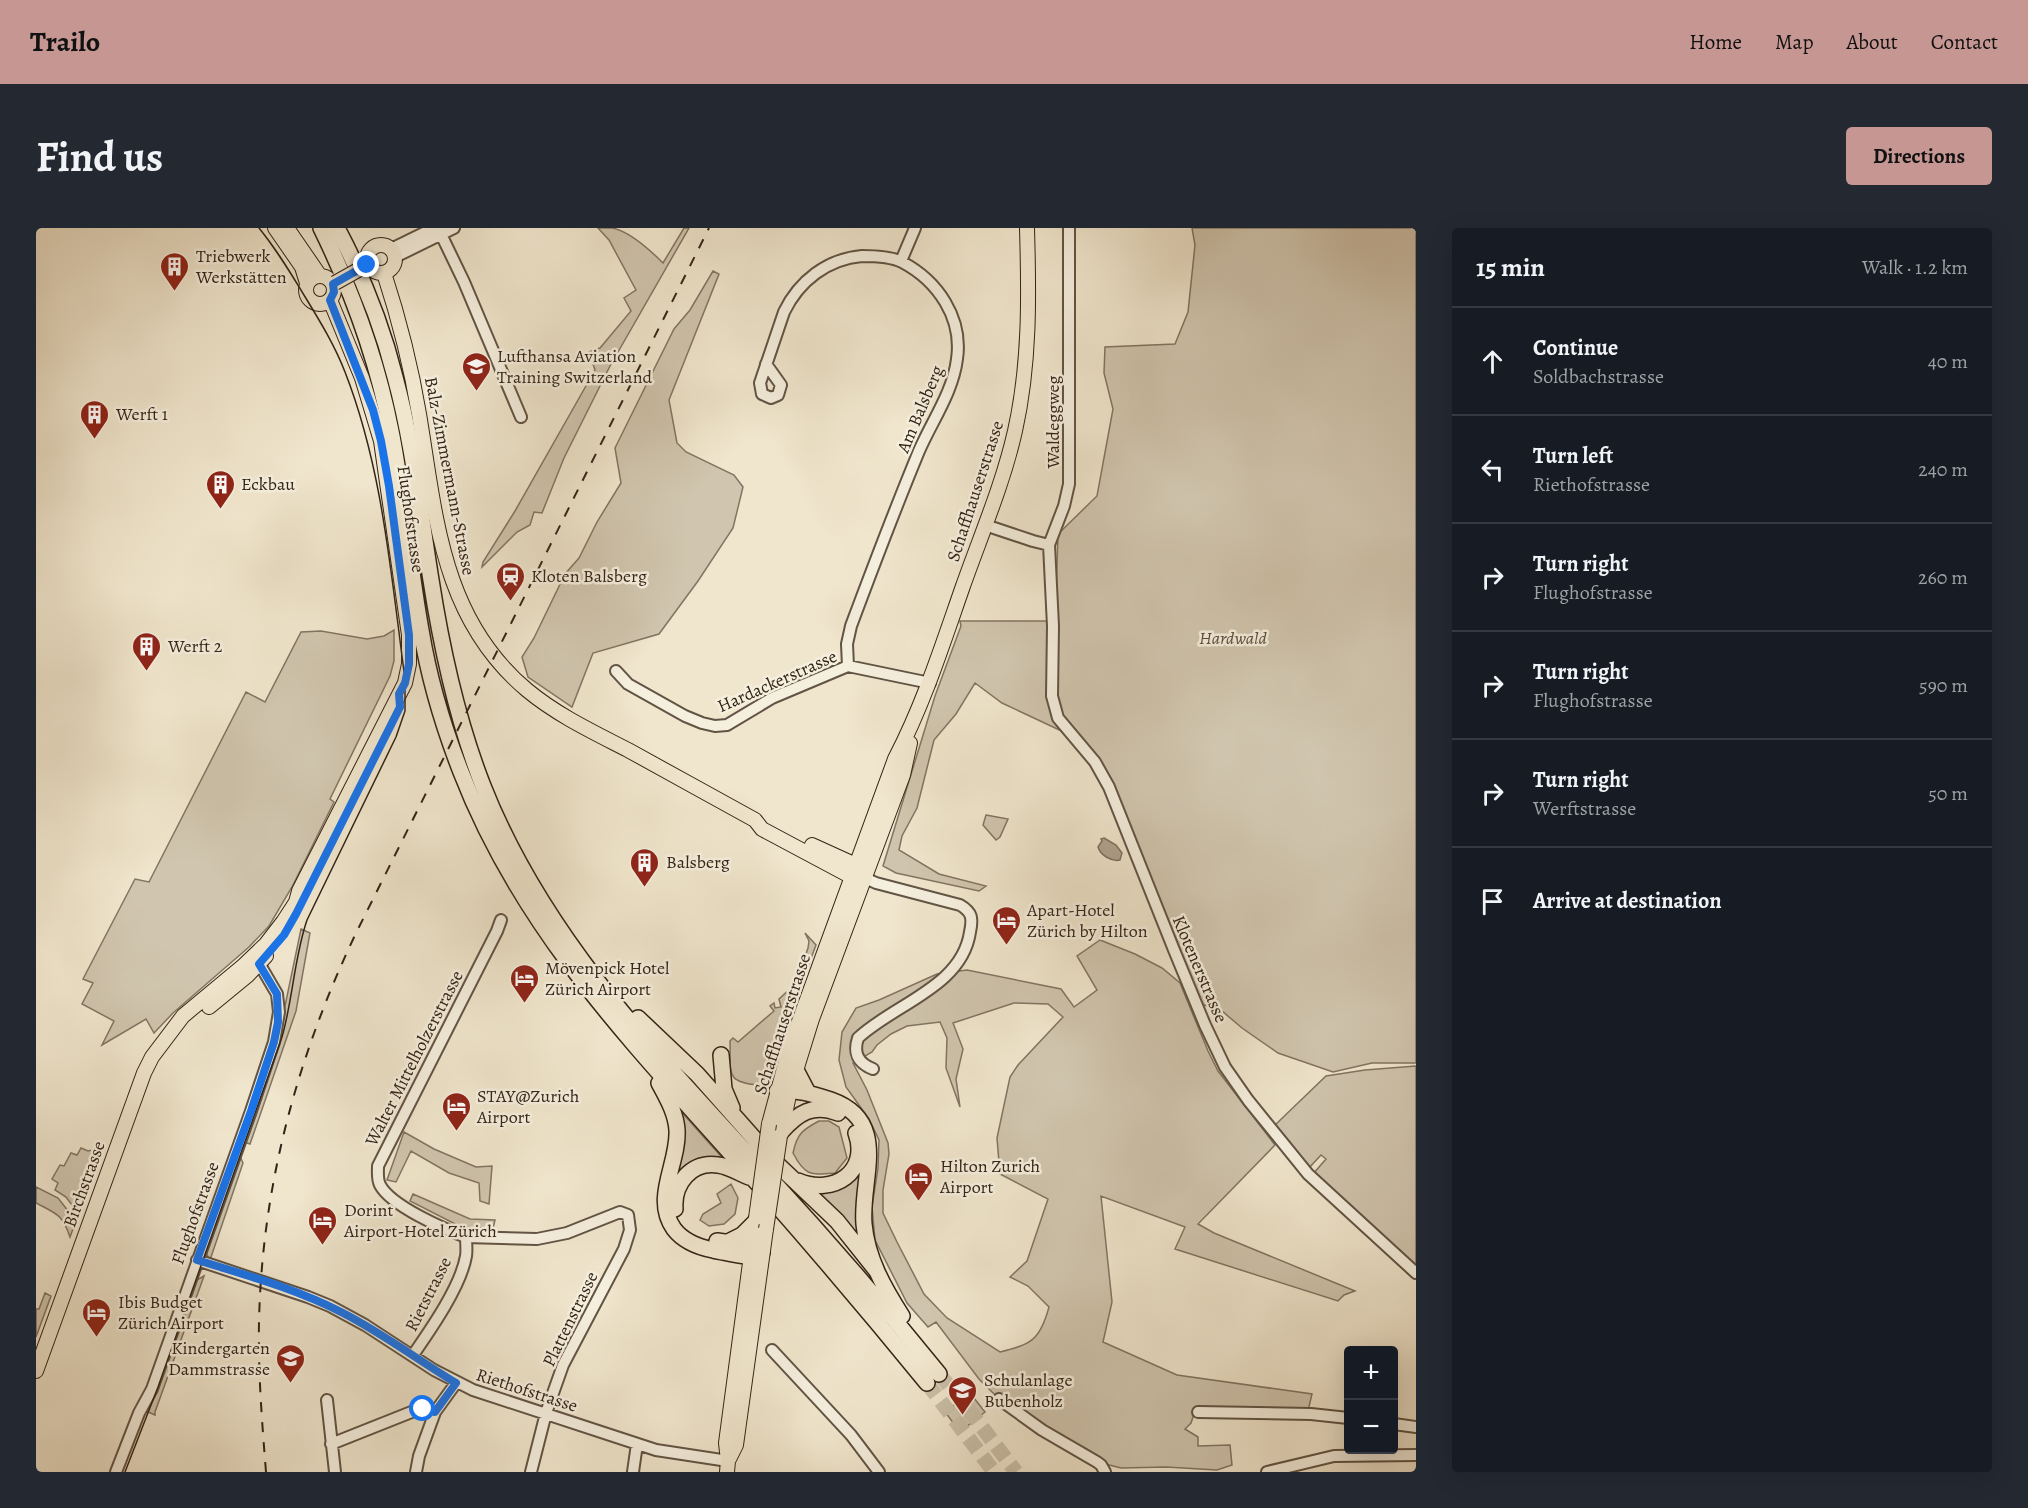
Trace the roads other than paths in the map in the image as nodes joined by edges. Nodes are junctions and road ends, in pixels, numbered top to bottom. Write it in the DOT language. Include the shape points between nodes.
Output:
graph roads {
  1 [pos="275,228"];
  2 [pos="287,228"];
  3 [pos="319,228"];
  4 [pos="337,228"];
  5 [pos="454,228"];
  6 [pos="915,228"];
  7 [pos="1028,228"];
  8 [pos="1069,228"];
  9 [pos="438,230"];
  10 [pos="393,253"];
  11 [pos="901,261"];
  12 [pos="367,265"];
  13 [pos="384,273"];
  14 [pos="320,276"];
  15 [pos="307,283"];
  16 [pos="334,283"];
  17 [pos="323,302"];
  18 [pos="766,364"];
  19 [pos="520,417"];
  20 [pos="985,525"];
  21 [pos="1049,545"];
  22 [pos="848,666"];
  23 [pos="616,671"];
  24 [pos="930,683"];
  25 [pos="858,873"];
  26 [pos="501,920"];
  27 [pos="257,960"];
  28 [pos="590,973"];
  29 [pos="646,1061"];
  30 [pos="873,1069"];
  31 [pos="796,1070"];
  32 [pos="697,1074"];
  33 [pos="785,1093"];
  34 [pos="808,1093"];
  35 [pos="820,1108"];
  36 [pos="738,1121"];
  37 [pos="777,1131"];
  38 [pos="792,1178"];
  39 [pos="754,1180"];
  40 [pos="760,1223"];
  41 [pos="466,1237"];
  42 [pos="728,1242"];
  43 [pos="755,1252"];
  44 [pos="197,1260"];
  45 [pos="876,1270"];
  46 [pos="1416,1273"];
  47 [pos="772,1350"];
  48 [pos="413,1355"];
  49 [pos="39,1359"];
  50 [pos="36,1371"];
  51 [pos="935,1377"];
  52 [pos="456,1383"];
  53 [pos="999,1399"];
  54 [pos="327,1400"];
  55 [pos="435,1412"];
  56 [pos="1198,1412"];
  57 [pos="546,1413"];
  58 [pos="1344,1418"];
  59 [pos="1398,1425"];
  60 [pos="1416,1427"];
  61 [pos="331,1444"];
  62 [pos="637,1444"];
  63 [pos="1416,1455"];
  64 [pos="728,1466"];
  65 [pos="116,1472"];
  66 [pos="334,1472"];
  67 [pos="416,1472"];
  68 [pos="531,1472"];
  69 [pos="633,1472"];
  70 [pos="879,1472"];
  71 [pos="1105,1472"];
  72 [pos="1267,1472"];
  1 -- 15 [label="main road" via="302,267"];
  2 -- 14 [label="main road"];
  3 -- 29 [label="highway" via="354,302 374,359 392,432 430,676 462,774 499,854 543,928"];
  4 -- 28 [label="highway" via="367,289 396,379 443,649 471,753 514,853"];
  5 -- 9 [label="street"];
  6 -- 11 [label="street"];
  7 -- 20 [label="main road, Schaffhauserstrasse" via="1029,310 1022,391 1005,468"];
  8 -- 21 [label="street, Waldeggweg" via="1069,484"];
  9 -- 10 [label="street"];
  9 -- 19 [label="street"];
  10 -- 12 [label="main road" via="382,245 373,247 367,255"];
  10 -- 13 [label="main road" via="391,269"];
  11 -- 18 [label="street, Am Balsberg" via="856,257 816,273 787,305"];
  11 -- 22 [label="street, Am Balsberg" via="931,284 946,302 957,332 957,361 851,626"];
  12 -- 13 [label="main road" via="372,271"];
  12 -- 16 [label="main road, bridge"];
  13 -- 25 [label="main road, Balz-Zimmermann-Strasse" via="404,340 447,563 461,604 478,636 503,668 553,709 755,820 762,829"];
  14 -- 15 [label="main road"];
  14 -- 16 [label="main road"];
  15 -- 17 [label="main road" via="307,297"];
  16 -- 17 [label="main road" via="334,292"];
  17 -- 27 [label="main road, Flughofstrasse" via="350,353 381,441 409,635 409,664 405,683 296,902"];
  20 -- 21 [label="street"];
  20 -- 24 [label="main road, Schaffhauserstrasse"];
  21 -- 46 [label="street, Klotenerstrasse" via="1055,712 1095,762 1109,787 1225,1067 1308,1174"];
  22 -- 23 [label="street, Hardackerstrasse" via="772,698 727,725 715,726 685,716 628,684"];
  22 -- 24 [label="street, Hardackerstrasse"];
  24 -- 25 [label="main road, Schaffhauserstrasse" via="915,721 903,775"];
  25 -- 30 [label="street" via="876,883 960,905 972,917 963,954 953,968 930,989 858,1038 857,1056 864,1066"];
  25 -- 31 [label="main road, Schaffhauserstrasse" via="855,901"];
  25 -- 33 [label="main road, Schaffhauserstrasse" via="790,1046"];
  26 -- 41 [label="street, Walter Mittelholzerstrasse" via="378,1166 377,1178 386,1193 439,1227"];
  27 -- 44 [label="street, Flughofstrasse" via="277,994 278,1022 251,1111"];
  27 -- 49 [label="main road, Birchstrasse" via="192,1020 173,1032 144,1073"];
  28 -- 32 [label="highway"];
  28 -- 51 [label="highway" via="662,1059 827,1241"];
  29 -- 39 [label="highway"];
  29 -- 43 [label="highway" via="668,1100 676,1125 665,1196 670,1223 692,1244"];
  31 -- 33 [label="main road, Schaffhauserstrasse"];
  31 -- 34 [label="highway"];
  32 -- 36 [label="highway"];
  32 -- 36 [label="highway" via="715,1069 721,1055 724,1089"];
  33 -- 34 [label="highway"];
  33 -- 35 [label="highway"];
  33 -- 37 [label="main road, Schaffhauserstrasse"];
  34 -- 45 [label="highway" via="842,1105 858,1118 864,1129 869,1157 864,1224"];
  35 -- 37 [label="highway" via="801,1113"];
  35 -- 38 [label="highway" via="840,1115 855,1130 859,1147 855,1165 842,1180 828,1186"];
  36 -- 38 [label="highway"];
  37 -- 40 [label="main road, Schaffhauserstrasse, bridge"];
  38 -- 45 [label="highway" via="837,1221"];
  39 -- 42 [label="highway" via="708,1164 687,1174 676,1190 675,1210 684,1227 700,1238"];
  39 -- 51 [label="highway" via="837,1275"];
  40 -- 42 [label="highway"];
  40 -- 43 [label="main road, Schaffhauserstrasse"];
  41 -- 48 [label="street, Rietstrasse" via="466,1256 457,1280"];
  41 -- 57 [label="street, Plattenstrasse" via="537,1239 567,1233 620,1212 630,1217 624,1249 563,1365"];
  42 -- 43 [label="highway"];
  43 -- 64 [label="main road, Schaffhauserstrasse" via="736,1445"];
  44 -- 48 [label="street, Riethofstrasse" via="319,1301"];
  44 -- 65 [label="street, Flughofstrasse" via="152,1389"];
  45 -- 51 [label="highway"];
  47 -- 70 [label="street" via="851,1435"];
  48 -- 52 [label="street, Riethofstrasse"];
  49 -- 50 [label="main road, Birchstrasse"];
  52 -- 55 [label="street"];
  52 -- 57 [label="street, Riethofstrasse"];
  53 -- 71 [label="street" via="1042,1430 1101,1464"];
  54 -- 61 [label="street"];
  55 -- 61 [label="street" via="414,1411"];
  55 -- 67 [label="street"];
  56 -- 58 [label="street"];
  57 -- 62 [label="street, Riethofstrasse"];
  57 -- 68 [label="street, Plattenstrasse"];
  59 -- 60 [label="street"];
  61 -- 66 [label="street"];
  62 -- 64 [label="street, Riethofstrasse"];
  62 -- 69 [label="street"];
  63 -- 72 [label="street" via="1334,1456"];
}
